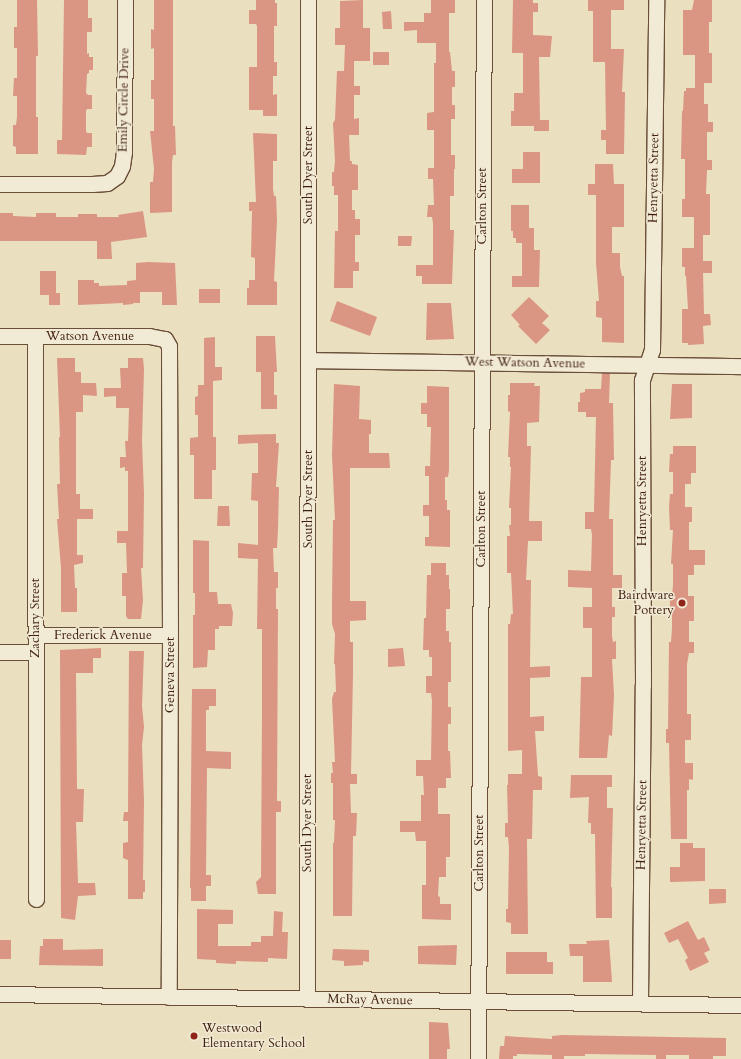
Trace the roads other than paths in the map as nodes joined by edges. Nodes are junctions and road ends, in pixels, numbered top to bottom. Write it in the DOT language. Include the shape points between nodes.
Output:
graph roads {
  1 [pos="125,0"];
  2 [pos="308,0"];
  3 [pos="484,0"];
  4 [pos="656,0"];
  5 [pos="0,184"];
  6 [pos="0,336"];
  7 [pos="35,336"];
  8 [pos="170,352"];
  9 [pos="308,360"];
  10 [pos="481,363"];
  11 [pos="647,364"];
  12 [pos="741,366"];
  13 [pos="35,635"];
  14 [pos="170,636"];
  15 [pos="0,652"];
  16 [pos="35,652"];
  17 [pos="36,899"];
  18 [pos="0,994"];
  19 [pos="169,997"];
  20 [pos="307,999"];
  21 [pos="478,1001"];
  22 [pos="640,1003"];
  23 [pos="741,1005"];
  24 [pos="478,1059"];
  1 -- 5 [label="street, Emily Circle Drive" via="124,152 117,176 107,182 92,184"];
  2 -- 9 [label="street, South Dyer Street"];
  3 -- 10 [label="street, Carlton Street"];
  4 -- 11 [label="street, Henryetta Street" via="652,350"];
  6 -- 7 [label="street, Watson Avenue"];
  7 -- 8 [label="street, Watson Avenue" via="149,336 165,339"];
  7 -- 13 [label="street, Zachary Street"];
  8 -- 14 [label="street, Geneva Street"];
  9 -- 10 [label="street, West Watson Avenue"];
  9 -- 20 [label="street, South Dyer Street"];
  10 -- 11 [label="street, West Watson Avenue"];
  10 -- 21 [label="street, Carlton Street"];
  11 -- 12 [label="street, West Watson Avenue"];
  11 -- 22 [label="street, Henryetta Street" via="642,380 643,693"];
  13 -- 14 [label="street, Frederick Avenue"];
  13 -- 16 [label="street, Zachary Street"];
  14 -- 19 [label="street, Geneva Street"];
  15 -- 16 [label="street"];
  16 -- 17 [label="street, Zachary Street"];
  18 -- 19 [label="street, McRay Avenue"];
  19 -- 20 [label="street, McRay Avenue"];
  20 -- 21 [label="street, McRay Avenue"];
  21 -- 22 [label="street, McRay Avenue"];
  21 -- 24 [label="street, Carlton Street"];
  22 -- 23 [label="street, McRay Avenue"];
}
